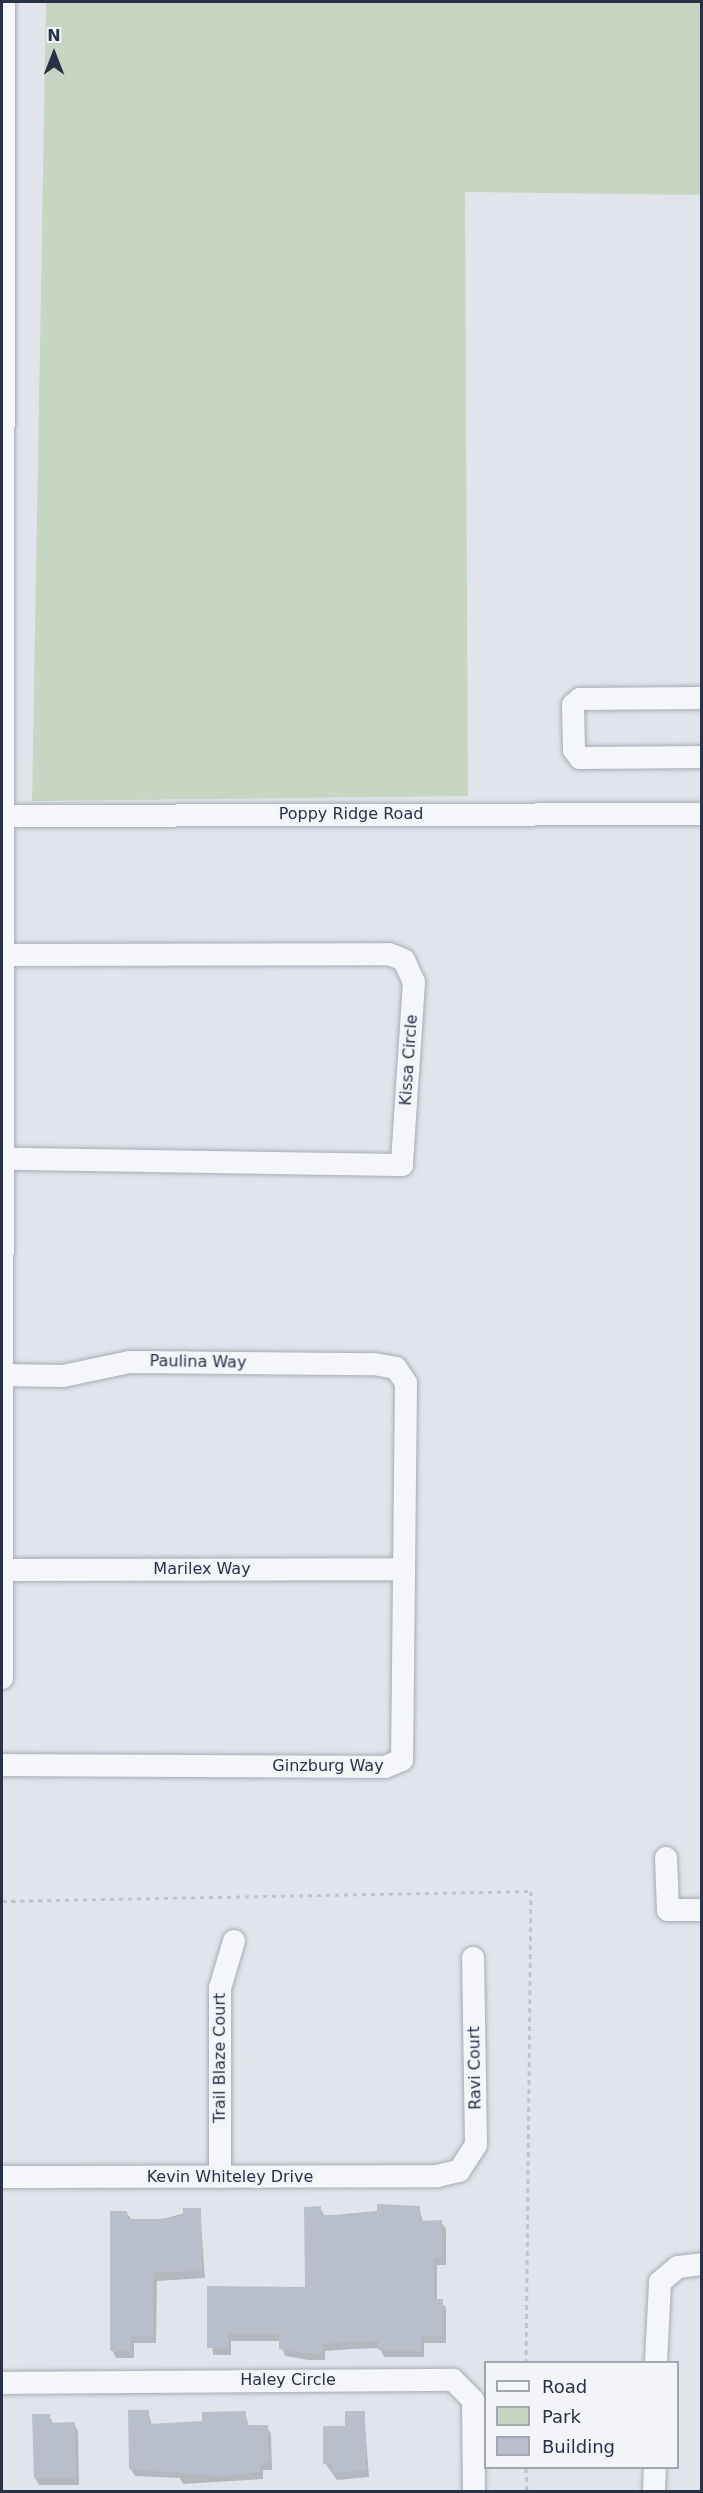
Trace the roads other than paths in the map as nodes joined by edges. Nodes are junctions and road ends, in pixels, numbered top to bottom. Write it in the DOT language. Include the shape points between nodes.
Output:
graph roads {
  1 [pos="4,2"];
  2 [pos="4,101"];
  3 [pos="4,312"];
  4 [pos="702,698"];
  5 [pos="702,757"];
  6 [pos="702,814"];
  7 [pos="3,816"];
  8 [pos="3,955"];
  9 [pos="4,1159"];
  10 [pos="396,1368"];
  11 [pos="2,1375"];
  12 [pos="403,1569"];
  13 [pos="2,1570"];
  14 [pos="2,1678"];
  15 [pos="2,1765"];
  16 [pos="666,1858"];
  17 [pos="702,1910"];
  18 [pos="234,1941"];
  19 [pos="473,1958"];
  20 [pos="459,2171"];
  21 [pos="220,2176"];
  22 [pos="2,2177"];
  23 [pos="702,2264"];
  24 [pos="656,2361"];
  25 [pos="2,2382"];
  26 [pos="655,2469"];
  27 [pos="474,2492"];
  28 [pos="654,2492"];
  1 -- 2 [label="street"];
  2 -- 3 [label="street"];
  3 -- 7 [label="street"];
  4 -- 5 [label="street" via="580,699 573,705 574,750 580,758"];
  6 -- 7 [label="street, Poppy Ridge Road"];
  7 -- 8 [label="street"];
  8 -- 9 [label="street"];
  8 -- 9 [label="street, Kissa Circle" via="388,954 404,960 414,982 402,1165"];
  9 -- 11 [label="street"];
  10 -- 11 [label="street, Paulina Way" via="130,1362 63,1376"];
  10 -- 12 [label="street, Ginzburg Way" via="406,1383"];
  11 -- 13 [label="street"];
  12 -- 13 [label="street, Marilex Way"];
  12 -- 15 [label="street, Ginzburg Way" via="402,1760 393,1766"];
  13 -- 14 [label="street"];
  16 -- 17 [label="street" via="668,1910"];
  18 -- 21 [label="street, Trail Blaze Court" via="219,1996"];
  19 -- 20 [label="street, Ravi Court" via="476,2145"];
  20 -- 21 [label="street, Kevin Whiteley Drive" via="437,2176"];
  21 -- 22 [label="street, Kevin Whiteley Drive"];
  23 -- 24 [label="street" via="678,2267 660,2283"];
  25 -- 27 [label="street, Haley Circle" via="453,2380 470,2392 475,2407"];
  26 -- 28 [label="street"];
}
